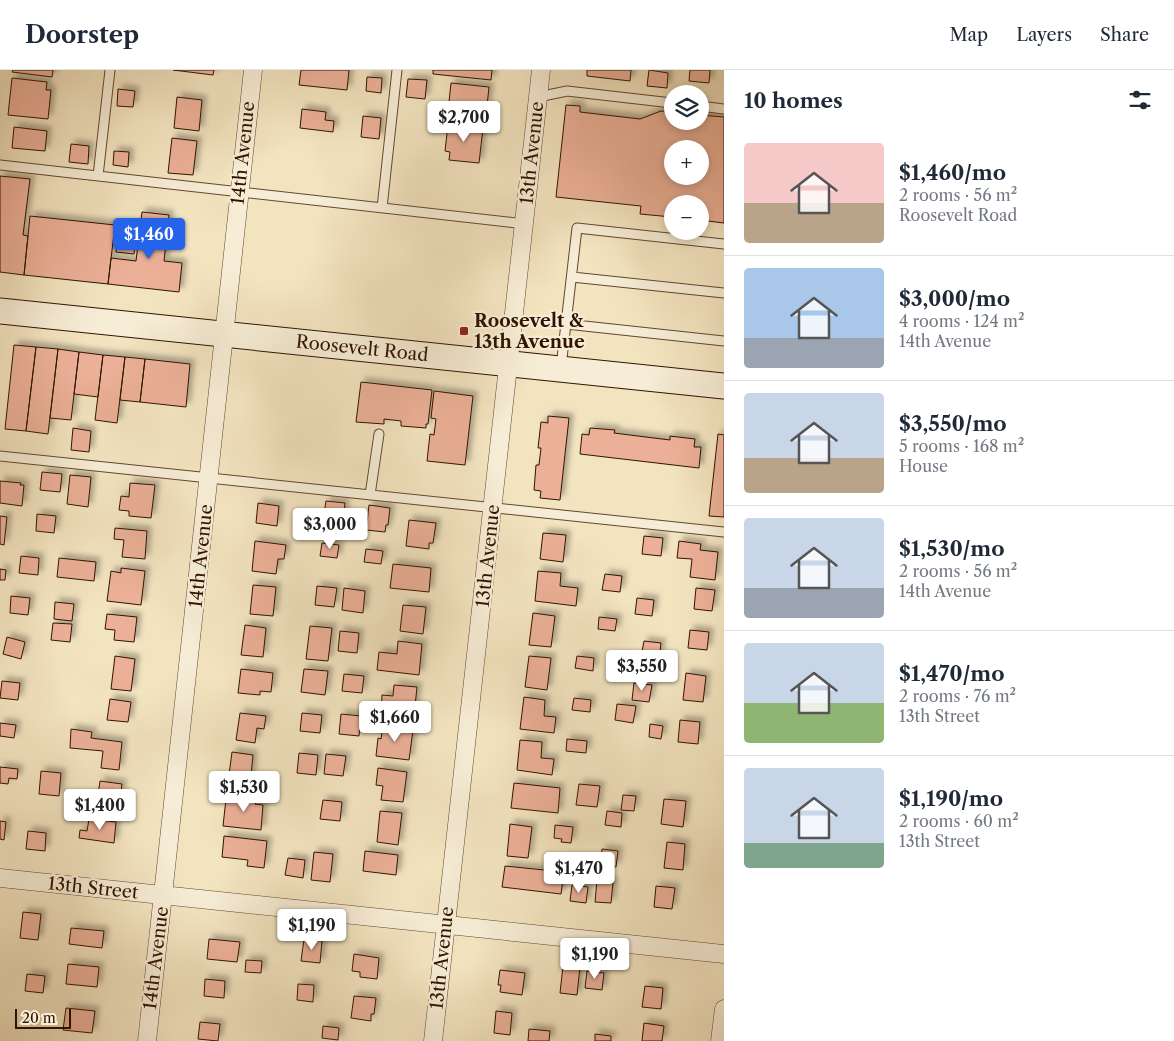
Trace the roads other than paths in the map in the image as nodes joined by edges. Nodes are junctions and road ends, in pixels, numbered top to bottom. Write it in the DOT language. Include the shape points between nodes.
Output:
graph roads {
  1 [pos="110,70"];
  2 [pos="253,70"];
  3 [pos="397,70"];
  4 [pos="541,70"];
  5 [pos="538,97"];
  6 [pos="664,102"];
  7 [pos="709,107"];
  8 [pos="724,109"];
  9 [pos="0,165"];
  10 [pos="98,176"];
  11 [pos="239,192"];
  12 [pos="382,208"];
  13 [pos="525,224"];
  14 [pos="724,244"];
  15 [pos="572,277"];
  16 [pos="724,293"];
  17 [pos="0,311"];
  18 [pos="566,324"];
  19 [pos="225,334"];
  20 [pos="724,341"];
  21 [pos="510,364"];
  22 [pos="561,369"];
  23 [pos="724,386"];
  24 [pos="378,434"];
  25 [pos="0,456"];
  26 [pos="209,478"];
  27 [pos="370,495"];
  28 [pos="493,508"];
  29 [pos="724,532"];
  30 [pos="0,878"];
  31 [pos="164,895"];
  32 [pos="446,926"];
  33 [pos="724,954"];
  34 [pos="724,1009"];
  35 [pos="147,1041"];
  36 [pos="433,1041"];
  37 [pos="720,1041"];
  1 -- 10 [label="lane"];
  2 -- 11 [label="street, 14th Avenue"];
  3 -- 12 [label="lane"];
  4 -- 5 [label="street, 13th Avenue"];
  5 -- 6 [label="lane" via="567,91"];
  5 -- 13 [label="street, 13th Avenue"];
  7 -- 8 [label="lane"];
  9 -- 10 [label="lane"];
  10 -- 11 [label="lane"];
  11 -- 12 [label="lane"];
  11 -- 19 [label="street, 14th Avenue"];
  12 -- 13 [label="lane"];
  13 -- 21 [label="street, 13th Avenue"];
  14 -- 15 [label="lane" via="577,228"];
  15 -- 16 [label="lane"];
  15 -- 18 [label="lane"];
  17 -- 19 [label="main road, Roosevelt Road"];
  18 -- 20 [label="lane"];
  18 -- 22 [label="lane"];
  19 -- 21 [label="main road, Roosevelt Road"];
  19 -- 26 [label="street, 14th Avenue"];
  21 -- 22 [label="main road, Roosevelt Road"];
  21 -- 28 [label="street, 13th Avenue"];
  22 -- 23 [label="main road, Roosevelt Road"];
  24 -- 27 [label="lane"];
  25 -- 26 [label="lane"];
  26 -- 27 [label="lane"];
  26 -- 31 [label="street, 14th Avenue"];
  27 -- 28 [label="lane"];
  28 -- 29 [label="lane"];
  28 -- 32 [label="street, 13th Avenue"];
  30 -- 31 [label="street, 13th Street"];
  31 -- 32 [label="street, 13th Street"];
  31 -- 35 [label="street, 14th Avenue"];
  32 -- 33 [label="street, 13th Street"];
  32 -- 36 [label="street, 13th Avenue"];
  34 -- 37 [label="street"];
}
